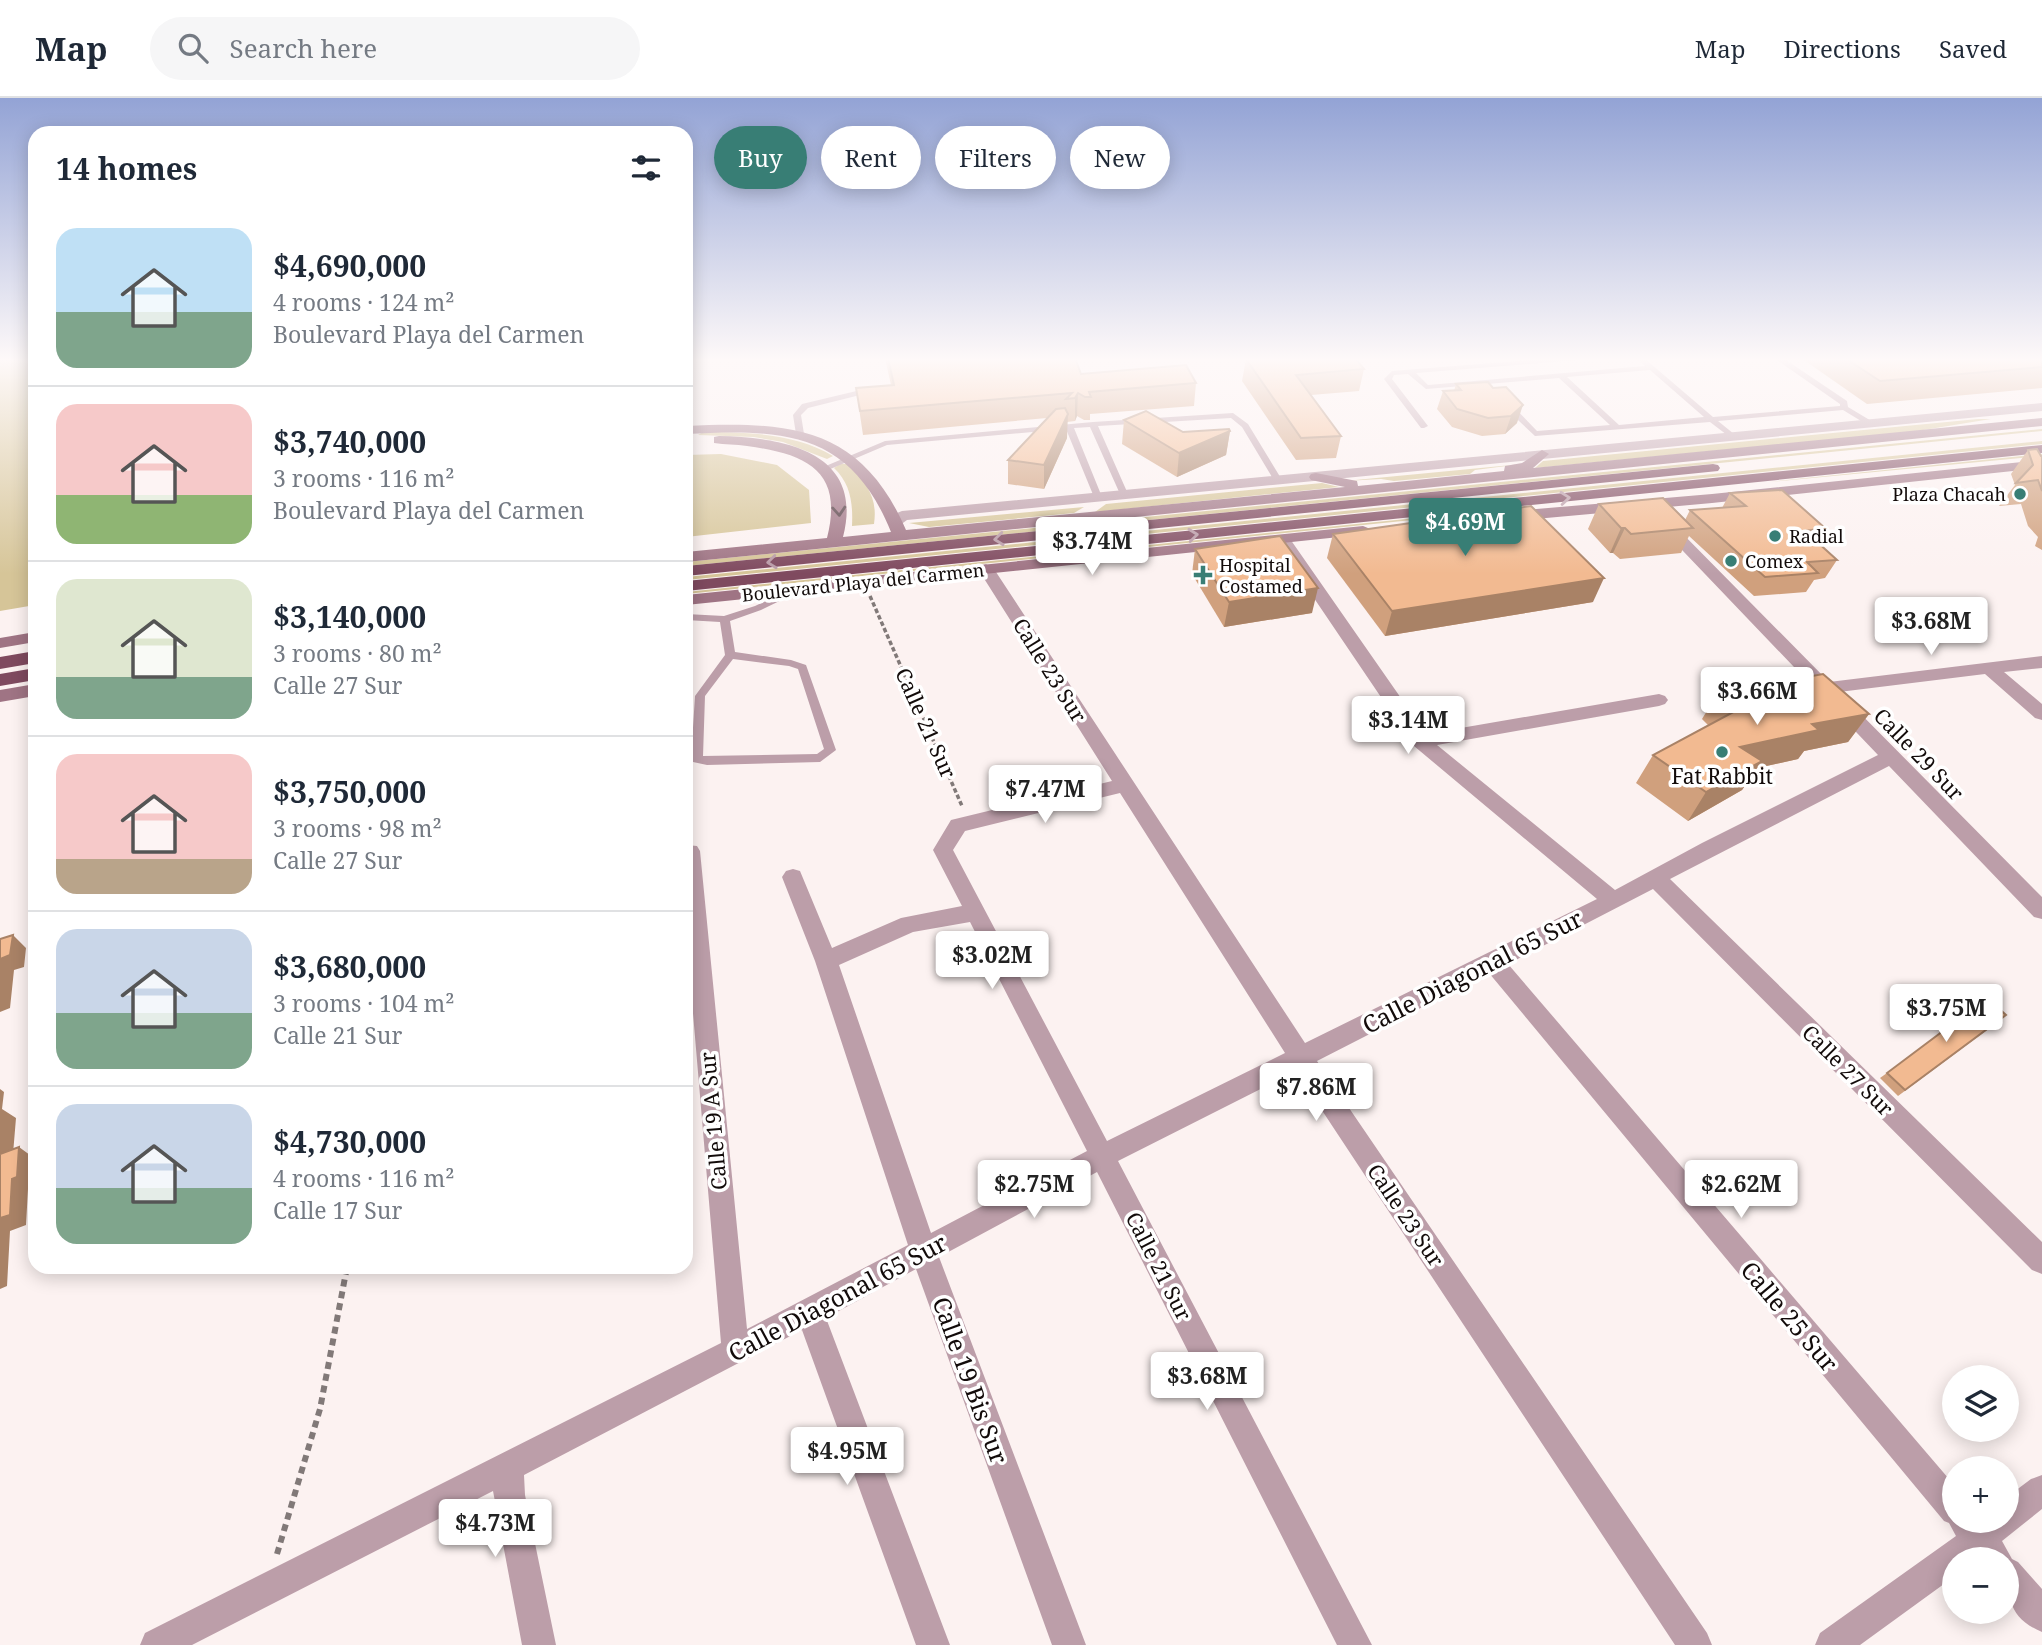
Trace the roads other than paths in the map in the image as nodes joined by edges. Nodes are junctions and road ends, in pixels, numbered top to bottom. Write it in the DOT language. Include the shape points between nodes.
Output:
graph roads {
  1 [pos="782,430"];
  2 [pos="799,430"];
  3 [pos="1024,430"];
  4 [pos="1071,430"];
  5 [pos="1096,430"];
  6 [pos="1248,430"];
  7 [pos="1531,430"];
  8 [pos="1588,430"];
  9 [pos="1723,430"];
  10 [pos="1788,430"];
  11 [pos="1968,430"];
  12 [pos="800,434"];
  13 [pos="1731,436"];
  14 [pos="2042,436"];
  15 [pos="693,441"];
  16 [pos="2042,449"];
  17 [pos="1542,454"];
  18 [pos="849,457"];
  19 [pos="2042,464"];
  20 [pos="825,468"];
  21 [pos="1316,477"];
  22 [pos="1278,480"];
  23 [pos="1467,481"];
  24 [pos="1856,482"];
  25 [pos="1399,487"];
  26 [pos="1667,490"];
  27 [pos="1124,494"];
  28 [pos="1098,497"];
  29 [pos="1648,507"];
  30 [pos="1076,518"];
  31 [pos="898,528"];
  32 [pos="1282,539"];
  33 [pos="834,541"];
  34 [pos="693,556"];
  35 [pos="986,569"];
  36 [pos="693,570"];
  37 [pos="693,585"];
  38 [pos="797,589"];
  39 [pos="693,599"];
  40 [pos="693,617"];
  41 [pos="725,619"];
  42 [pos="28,638"];
  43 [pos="0,643"];
  44 [pos="730,655"];
  45 [pos="28,658"];
  46 [pos="2042,662"];
  47 [pos="0,663"];
  48 [pos="1991,670"];
  49 [pos="28,675"];
  50 [pos="0,680"];
  51 [pos="1824,688"];
  52 [pos="28,691"];
  53 [pos="0,696"];
  54 [pos="1659,700"];
  55 [pos="2042,715"];
  56 [pos="1421,741"];
  57 [pos="1890,757"];
  58 [pos="1123,786"];
  59 [pos="793,877"];
  60 [pos="1656,878"];
  61 [pos="693,885"];
  62 [pos="1613,901"];
  63 [pos="2042,911"];
  64 [pos="976,912"];
  65 [pos="1491,960"];
  66 [pos="826,961"];
  67 [pos="1301,1058"];
  68 [pos="1103,1156"];
  69 [pos="923,1251"];
  70 [pos="2042,1261"];
  71 [pos="809,1311"];
  72 [pos="736,1349"];
  73 [pos="508,1466"];
  74 [pos="2042,1490"];
  75 [pos="1942,1495"];
  76 [pos="2019,1508"];
  77 [pos="1985,1535"];
  78 [pos="2019,1587"];
  79 [pos="2042,1615"];
  80 [pos="157,1645"];
  81 [pos="540,1645"];
  82 [pos="933,1645"];
  83 [pos="1069,1645"];
  84 [pos="1355,1645"];
  85 [pos="1695,1645"];
  86 [pos="1832,1645"];
  1 -- 12 [label="main road"];
  2 -- 12 [label="lane"];
  3 -- 18 [label="lane" via="885,443"];
  4 -- 28 [label="lane"];
  5 -- 27 [label="lane"];
  6 -- 22 [label="lane"];
  7 -- 8 [label="lane" via="1535,434"];
  9 -- 13 [label="lane"];
  10 -- 13 [label="street"];
  11 -- 23 [label="main road"];
  12 -- 18 [label="main road"];
  13 -- 17 [label="street"];
  14 -- 36 [label="highway, one-way"];
  15 -- 20 [label="main road" via="769,444"];
  16 -- 26 [label="highway"];
  17 -- 21 [label="street"];
  17 -- 23 [label="main road" via="1526,467 1480,472"];
  18 -- 20 [label="lane"];
  18 -- 31 [label="main road" via="872,477"];
  19 -- 24 [label="main road, Boulevard Playa del Carmen"];
  20 -- 33 [label="main road, one-way" via="840,509 840,528"];
  21 -- 22 [label="street"];
  21 -- 25 [label="main road" via="1344,484 1376,482"];
  22 -- 27 [label="street"];
  23 -- 25 [label="main road"];
  24 -- 26 [label="highway" via="1703,492"];
  24 -- 29 [label="main road, Boulevard Playa del Carmen"];
  25 -- 30 [label="main road"];
  37 -- 26 [label="highway, one-way"];
  27 -- 28 [label="street"];
  28 -- 30 [label="main road" via="1098,503"];
  28 -- 31 [label="street" via="902,516"];
  29 -- 32 [label="main road, Boulevard Playa del Carmen"];
  29 -- 51 [label="street, Calle 29 Sur"];
  30 -- 31 [label="main road"];
  31 -- 33 [label="main road"];
  32 -- 35 [label="main road, Boulevard Playa del Carmen"];
  32 -- 56 [label="street"];
  33 -- 34 [label="main road"];
  35 -- 38 [label="main road, Boulevard Playa del Carmen"];
  35 -- 58 [label="street, Calle 23 Sur"];
  38 -- 39 [label="main road, Boulevard Playa del Carmen"];
  38 -- 41 [label="lane"];
  40 -- 41 [label="lane"];
  41 -- 44 [label="lane"];
  42 -- 43 [label="main road"];
  44 -- 44 [label="lane" via="802,667 830,750 820,758 697,759 700,696"];
  45 -- 47 [label="highway"];
  46 -- 48 [label="street"];
  48 -- 51 [label="street"];
  48 -- 55 [label="street"];
  49 -- 50 [label="highway"];
  51 -- 57 [label="street, Calle 29 Sur"];
  52 -- 53 [label="main road"];
  54 -- 56 [label="street"];
  56 -- 62 [label="street"];
  57 -- 60 [label="street, Calle Diagonal 65 Sur"];
  57 -- 63 [label="street, Calle 29 Sur"];
  58 -- 64 [label="street, Calle 21 Sur" via="958,825 943,850"];
  58 -- 67 [label="street, Calle 23 Sur"];
  59 -- 66 [label="street, Calle 19 Bis Sur"];
  60 -- 62 [label="street, Calle Diagonal 65 Sur"];
  60 -- 70 [label="street, Calle 27 Sur"];
  61 -- 72 [label="street, Calle 19 A Sur"];
  62 -- 65 [label="street, Calle Diagonal 65 Sur"];
  64 -- 66 [label="street" via="908,924"];
  64 -- 68 [label="street, Calle 21 Sur"];
  65 -- 67 [label="street, Calle Diagonal 65 Sur"];
  65 -- 75 [label="street, Calle 25 Sur"];
  66 -- 69 [label="street, Calle 19 Bis Sur"];
  67 -- 68 [label="street, Calle Diagonal 65 Sur"];
  67 -- 85 [label="street, Calle 23 Sur"];
  68 -- 69 [label="street, Calle Diagonal 65 Sur"];
  68 -- 84 [label="street, Calle 21 Sur"];
  69 -- 71 [label="street, Calle Diagonal 65 Sur"];
  69 -- 83 [label="street, Calle 19 Bis Sur"];
  71 -- 72 [label="street, Calle Diagonal 65 Sur"];
  71 -- 82 [label="street"];
  72 -- 73 [label="street, Calle Diagonal 65 Sur"];
  73 -- 80 [label="street, Calle Diagonal 65 Sur"];
  73 -- 81 [label="street" via="509,1495"];
  74 -- 76 [label="street"];
  77 -- 86 [label="street"];
  78 -- 79 [label="street"];
}
